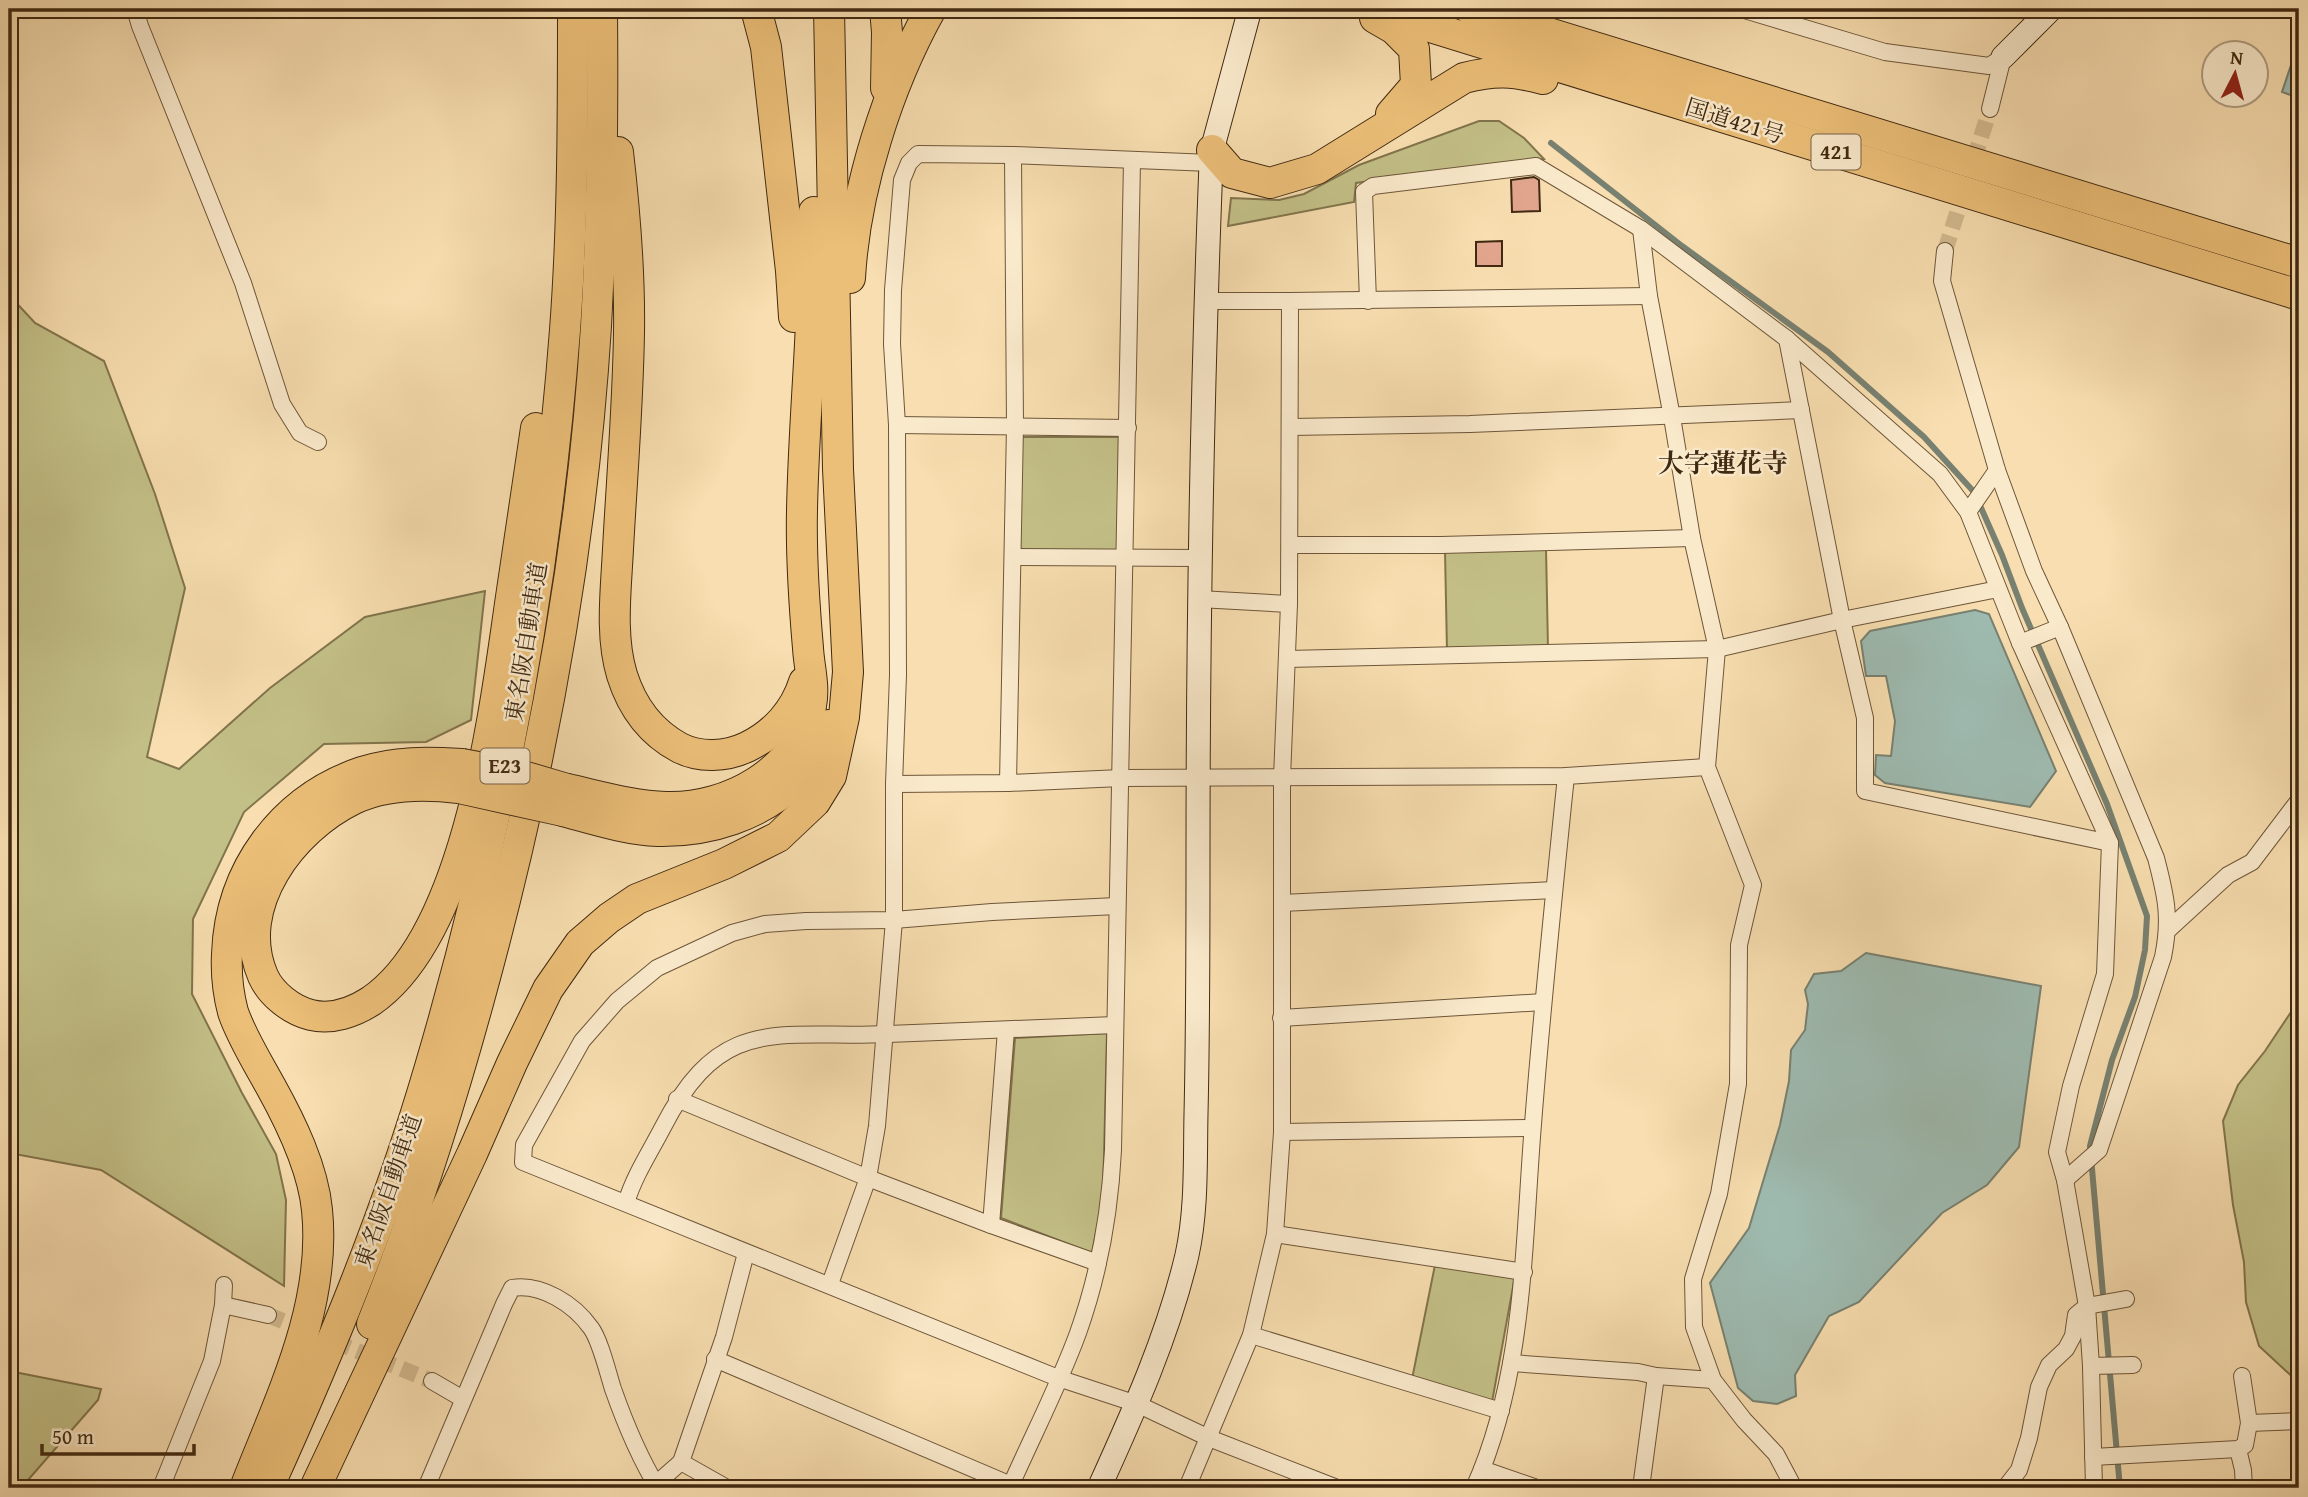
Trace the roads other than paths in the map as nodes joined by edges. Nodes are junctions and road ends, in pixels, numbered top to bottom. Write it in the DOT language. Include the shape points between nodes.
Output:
graph roads {
  1 [pos="135,9"];
  2 [pos="573,9"];
  3 [pos="602,9"];
  4 [pos="756,9"];
  5 [pos="771,9"];
  6 [pos="885,9"];
  7 [pos="931,9"];
  8 [pos="1250,9"];
  9 [pos="1359,9"];
  10 [pos="1372,9"];
  11 [pos="1470,9"];
  12 [pos="1541,9"];
  13 [pos="1741,9"];
  14 [pos="2051,9"];
  15 [pos="819,20"];
  16 [pos="1570,40"];
  17 [pos="766,47"];
  18 [pos="2003,57"];
  19 [pos="1651,95"];
  20 [pos="1990,108"];
  21 [pos="884,116"];
  22 [pos="1013,155"];
  23 [pos="1212,156"];
  24 [pos="1132,161"];
  25 [pos="1317,169"];
  26 [pos="570,203"];
  27 [pos="1641,229"];
  28 [pos="1945,251"];
  29 [pos="2299,263"];
  30 [pos="2299,295"];
  31 [pos="1649,296"];
  32 [pos="1205,301"];
  33 [pos="1290,301"];
  34 [pos="1368,301"];
  35 [pos="1787,339"];
  36 [pos="1801,410"];
  37 [pos="1672,417"];
  38 [pos="897,425"];
  39 [pos="1015,426"];
  40 [pos="1290,427"];
  41 [pos="1128,428"];
  42 [pos="318,442"];
  43 [pos="803,464"];
  44 [pos="838,469"];
  45 [pos="1997,470"];
  46 [pos="1968,512"];
  47 [pos="1692,538"];
  48 [pos="1290,545"];
  49 [pos="1125,556"];
  50 [pos="1013,557"];
  51 [pos="1200,558"];
  52 [pos="1998,589"];
  53 [pos="1199,599"];
  54 [pos="1289,604"];
  55 [pos="1842,620"];
  56 [pos="2060,627"];
  57 [pos="2020,643"];
  58 [pos="1717,649"];
  59 [pos="808,650"];
  60 [pos="1287,659"];
  61 [pos="848,672"];
  62 [pos="1707,767"];
  63 [pos="460,776"];
  64 [pos="1566,776"];
  65 [pos="1121,778"];
  66 [pos="1198,778"];
  67 [pos="1282,778"];
  68 [pos="894,783"];
  69 [pos="1008,783"];
  70 [pos="565,800"];
  71 [pos="2299,800"];
  72 [pos="2110,842"];
  73 [pos="1554,890"];
  74 [pos="1282,903"];
  75 [pos="1117,906"];
  76 [pos="894,920"];
  77 [pos="2168,930"];
  78 [pos="1543,1002"];
  79 [pos="1281,1018"];
  80 [pos="1115,1025"];
  81 [pos="1006,1030"];
  82 [pos="884,1035"];
  83 [pos="677,1099"];
  84 [pos="1532,1128"];
  85 [pos="1282,1132"];
  86 [pos="868,1178"];
  87 [pos="2064,1180"];
  88 [pos="626,1203"];
  89 [pos="990,1226"];
  90 [pos="1275,1234"];
  91 [pos="746,1253"];
  92 [pos="1098,1263"];
  93 [pos="1524,1272"];
  94 [pos="830,1284"];
  95 [pos="224,1285"];
  96 [pos="2126,1299"];
  97 [pos="223,1306"];
  98 [pos="2087,1306"];
  99 [pos="268,1315"];
  100 [pos="1251,1335"];
  101 [pos="715,1359"];
  102 [pos="1511,1363"];
  103 [pos="2133,1365"];
  104 [pos="2091,1366"];
  105 [pos="1656,1376"];
  106 [pos="2242,1377"];
  107 [pos="1058,1378"];
  108 [pos="1713,1380"];
  109 [pos="432,1381"];
  110 [pos="463,1399"];
  111 [pos="1138,1404"];
  112 [pos="1501,1411"];
  113 [pos="2299,1421"];
  114 [pos="2249,1423"];
  115 [pos="1209,1438"];
  116 [pos="2238,1449"];
  117 [pos="2093,1457"];
  118 [pos="681,1462"];
  119 [pos="1482,1469"];
  120 [pos="657,1486"];
  121 [pos="1014,1487"];
  122 [pos="161,1488"];
  123 [pos="245,1488"];
  124 [pos="268,1488"];
  125 [pos="303,1488"];
  126 [pos="315,1488"];
  127 [pos="426,1488"];
  128 [pos="727,1488"];
  129 [pos="1099,1488"];
  130 [pos="1187,1488"];
  131 [pos="1337,1488"];
  132 [pos="1474,1488"];
  133 [pos="1537,1488"];
  134 [pos="1641,1488"];
  135 [pos="1794,1488"];
  136 [pos="2005,1488"];
  137 [pos="2094,1488"];
  138 [pos="2244,1488"];
  1 -- 42 [label="street" via="243,283 282,404 300,433"];
  2 -- 26 [label="highway, 東名阪自動車道 / E23"];
  3 -- 59 [label="highway" via="629,253 628,382 615,611 622,673 644,720 656,733 686,750 722,755 758,742 789,713 805,678"];
  3 -- 125 [label="highway, 東名阪自動車道 / E23" via="596,328 581,484 544,727 495,943 454,1088 381,1302"];
  4 -- 17 [label="highway"];
  5 -- 17 [label="highway"];
  6 -- 21 [label="highway" via="888,64"];
  7 -- 21 [label="highway"];
  8 -- 23 [label="street"];
  9 -- 25 [label="highway" via="1394,29 1414,49 1416,85 1396,110"];
  10 -- 19 [label="highway, 国道421号 / 421"];
  11 -- 16 [label="highway, 国道421号 / 421"];
  12 -- 16 [label="highway" via="1552,15"];
  13 -- 18 [label="street" via="1885,52 1989,66"];
  14 -- 18 [label="street"];
  15 -- 43 [label="highway"];
  15 -- 44 [label="highway"];
  16 -- 29 [label="highway, 国道421号 / 421"];
  17 -- 43 [label="highway" via="791,271"];
  18 -- 20 [label="street"];
  19 -- 25 [label="highway" via="1580,89 1516,72 1487,72 1464,78"];
  19 -- 30 [label="highway, 国道421号 / 421"];
  21 -- 44 [label="highway" via="853,249"];
  22 -- 24 [label="street"];
  22 -- 38 [label="street" via="918,154 909,163 902,180 893,290"];
  22 -- 39 [label="street"];
  23 -- 24 [label="street"];
  23 -- 25 [label="highway" via="1232,173 1270,183"];
  23 -- 32 [label="street"];
  24 -- 41 [label="street"];
  26 -- 63 [label="highway" via="489,747 449,883 418,949 385,991 338,1016 310,1015 282,1001 267,985 257,961 256,915 289,849 354,799"];
  26 -- 124 [label="highway, 東名阪自動車道 / E23" via="565,328 550,481 514,722 482,870 430,1069 390,1190"];
  27 -- 31 [label="street"];
  27 -- 34 [label="street" via="1536,166 1373,186 1364,192"];
  27 -- 35 [label="street"];
  28 -- 45 [label="street" via="1942,281"];
  31 -- 34 [label="street"];
  31 -- 37 [label="street"];
  32 -- 33 [label="street"];
  32 -- 51 [label="street"];
  33 -- 34 [label="street"];
  33 -- 40 [label="street"];
  35 -- 36 [label="street"];
  35 -- 46 [label="street" via="1940,474"];
  36 -- 37 [label="street"];
  36 -- 55 [label="street"];
  37 -- 40 [label="street"];
  37 -- 47 [label="street"];
  38 -- 39 [label="street"];
  38 -- 68 [label="street"];
  39 -- 41 [label="street"];
  39 -- 50 [label="street"];
  40 -- 48 [label="street"];
  41 -- 49 [label="street"];
  43 -- 59 [label="highway"];
  44 -- 61 [label="highway"];
  45 -- 46 [label="street"];
  45 -- 56 [label="street"];
  46 -- 52 [label="street"];
  47 -- 48 [label="street"];
  47 -- 58 [label="street"];
  48 -- 54 [label="street"];
  49 -- 50 [label="street"];
  49 -- 51 [label="street"];
  49 -- 65 [label="street"];
  50 -- 69 [label="street"];
  51 -- 53 [label="street"];
  52 -- 55 [label="street"];
  52 -- 57 [label="street"];
  53 -- 54 [label="street"];
  53 -- 66 [label="street"];
  54 -- 60 [label="street"];
  55 -- 58 [label="street"];
  55 -- 72 [label="street" via="1865,718 1865,792"];
  56 -- 57 [label="street"];
  56 -- 77 [label="street" via="2156,858"];
  57 -- 72 [label="street"];
  58 -- 60 [label="street"];
  58 -- 62 [label="street"];
  59 -- 70 [label="highway" via="813,683 804,727 780,763 762,779 716,801 690,806"];
  60 -- 67 [label="street"];
  61 -- 70 [label="highway" via="820,752 790,786 753,811 712,826 655,831 591,819"];
  61 -- 126 [label="highway" via="831,776 815,803 778,836 724,864 637,899 609,918 580,943 548,989"];
  62 -- 64 [label="street"];
  62 -- 108 [label="street" via="1753,886 1739,945 1738,1084 1719,1194 1693,1279 1694,1327"];
  63 -- 70 [label="highway, bridge"];
  63 -- 123 [label="highway" via="414,762 388,765 316,793 290,813 258,849 236,897 226,969 233,1009 303,1155 317,1207 319,1243 312,1302 299,1346"];
  64 -- 67 [label="street"];
  64 -- 73 [label="street"];
  65 -- 66 [label="street"];
  65 -- 69 [label="street"];
  65 -- 75 [label="street"];
  66 -- 67 [label="street"];
  66 -- 111 [label="street" via="1194,1186 1187,1252"];
  67 -- 74 [label="street"];
  68 -- 69 [label="street"];
  68 -- 76 [label="street"];
  71 -- 77 [label="street" via="2252,862 2228,875"];
  72 -- 87 [label="street" via="2105,974 2071,1086 2057,1152"];
  73 -- 74 [label="street"];
  73 -- 78 [label="street"];
  74 -- 79 [label="street"];
  75 -- 76 [label="street"];
  75 -- 80 [label="street"];
  76 -- 82 [label="street"];
  76 -- 88 [label="street" via="765,924 732,933 657,968 595,1024 524,1145 523,1162"];
  77 -- 87 [label="street" via="2099,1150"];
  78 -- 79 [label="street"];
  78 -- 84 [label="street"];
  79 -- 85 [label="street"];
  80 -- 81 [label="street"];
  80 -- 92 [label="street" via="1111,1198"];
  81 -- 82 [label="street"];
  81 -- 89 [label="street"];
  82 -- 83 [label="street" via="800,1033 752,1039 715,1057"];
  82 -- 86 [label="street"];
  83 -- 86 [label="street"];
  83 -- 88 [label="street"];
  84 -- 85 [label="street"];
  84 -- 93 [label="street"];
  85 -- 90 [label="street"];
  86 -- 89 [label="street"];
  86 -- 94 [label="street"];
  87 -- 98 [label="street"];
  88 -- 91 [label="street"];
  89 -- 92 [label="street"];
  90 -- 93 [label="street"];
  90 -- 100 [label="street"];
  91 -- 94 [label="street"];
  91 -- 101 [label="street"];
  92 -- 107 [label="street" via="1077,1335"];
  93 -- 102 [label="street"];
  94 -- 107 [label="street"];
  95 -- 97 [label="street"];
  96 -- 98 [label="street"];
  97 -- 99 [label="street"];
  97 -- 122 [label="street" via="212,1361"];
  98 -- 104 [label="street"];
  98 -- 136 [label="street" via="2076,1315 2073,1336 2049,1365 2039,1387 2019,1470"];
  100 -- 112 [label="street"];
  100 -- 115 [label="street"];
  101 -- 118 [label="street"];
  101 -- 121 [label="street"];
  102 -- 105 [label="street"];
  102 -- 112 [label="street"];
  103 -- 104 [label="street"];
  104 -- 117 [label="street"];
  105 -- 108 [label="street"];
  105 -- 134 [label="street"];
  106 -- 114 [label="street"];
  107 -- 111 [label="street"];
  107 -- 121 [label="street"];
  108 -- 135 [label="street" via="1776,1454"];
  109 -- 110 [label="street"];
  110 -- 120 [label="street" via="512,1288 540,1290 568,1304 592,1329 627,1428"];
  110 -- 127 [label="street"];
  111 -- 115 [label="street"];
  111 -- 129 [label="street"];
  112 -- 119 [label="street"];
  113 -- 114 [label="street"];
  114 -- 116 [label="street" via="2245,1445"];
  115 -- 130 [label="street"];
  115 -- 131 [label="street"];
  116 -- 117 [label="street"];
  116 -- 138 [label="street"];
  117 -- 137 [label="street"];
  118 -- 120 [label="street"];
  118 -- 128 [label="street"];
  119 -- 132 [label="street"];
  119 -- 133 [label="street"];
}
